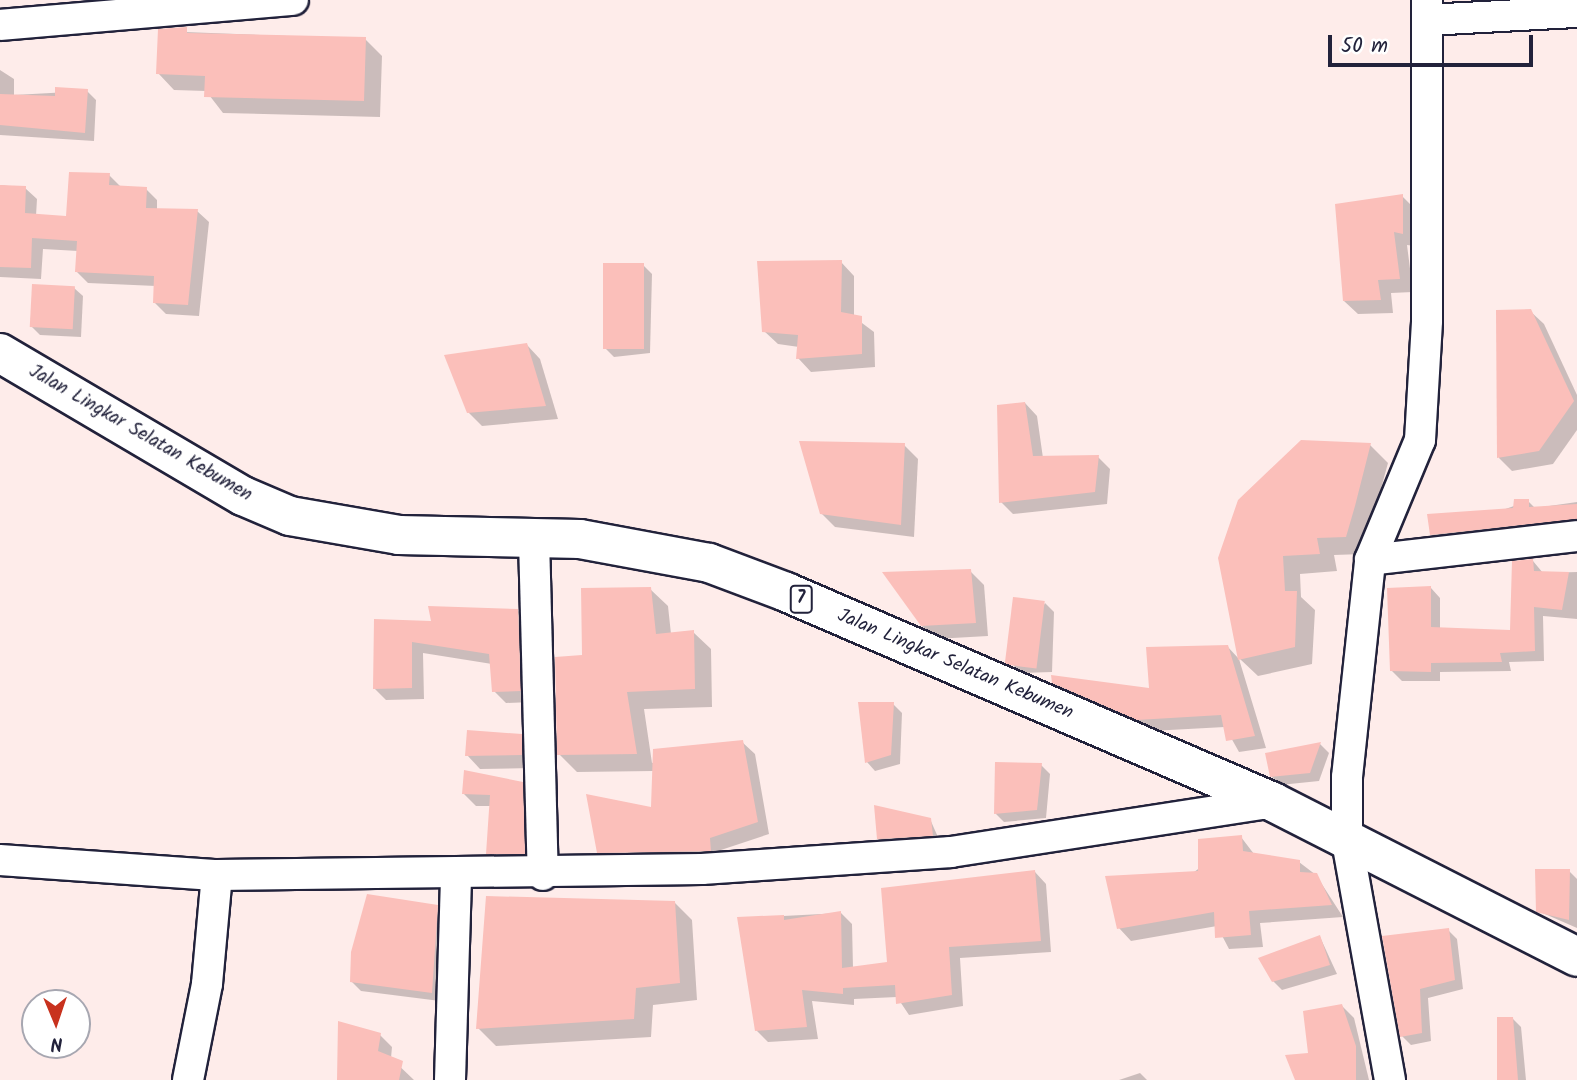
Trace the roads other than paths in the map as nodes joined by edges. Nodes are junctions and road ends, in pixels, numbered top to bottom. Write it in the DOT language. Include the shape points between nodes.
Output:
graph roads {
  1 [pos="291,0"];
  2 [pos="1427,10"];
  3 [pos="1577,12"];
  4 [pos="0,25"];
  5 [pos="0,352"];
  6 [pos="1577,536"];
  7 [pos="534,539"];
  8 [pos="1370,560"];
  9 [pos="1273,802"];
  10 [pos="1347,842"];
  11 [pos="0,860"];
  12 [pos="543,874"];
  13 [pos="456,875"];
  14 [pos="217,876"];
  15 [pos="1577,957"];
  16 [pos="188,1080"];
  17 [pos="450,1080"];
  18 [pos="1390,1080"];
  1 -- 4 [label="street"];
  2 -- 3 [label="street"];
  2 -- 8 [label="street" via="1427,321 1420,440"];
  5 -- 7 [label="highway, Jalan Lingkar Selatan Kebumen / 7" via="243,496 290,516 399,535"];
  6 -- 8 [label="street"];
  7 -- 9 [label="highway, Jalan Lingkar Selatan Kebumen / 7" via="580,540 709,564"];
  7 -- 12 [label="street"];
  8 -- 10 [label="street" via="1353,682"];
  9 -- 10 [label="highway, Jalan Lingkar Selatan Kebumen / 7"];
  9 -- 12 [label="street" via="951,852"];
  10 -- 15 [label="highway, Jalan Lingkar Selatan Kebumen / 7"];
  10 -- 18 [label="street"];
  11 -- 14 [label="street"];
  12 -- 13 [label="street"];
  13 -- 14 [label="street"];
  13 -- 17 [label="street"];
  14 -- 16 [label="street" via="210,962"];
}
